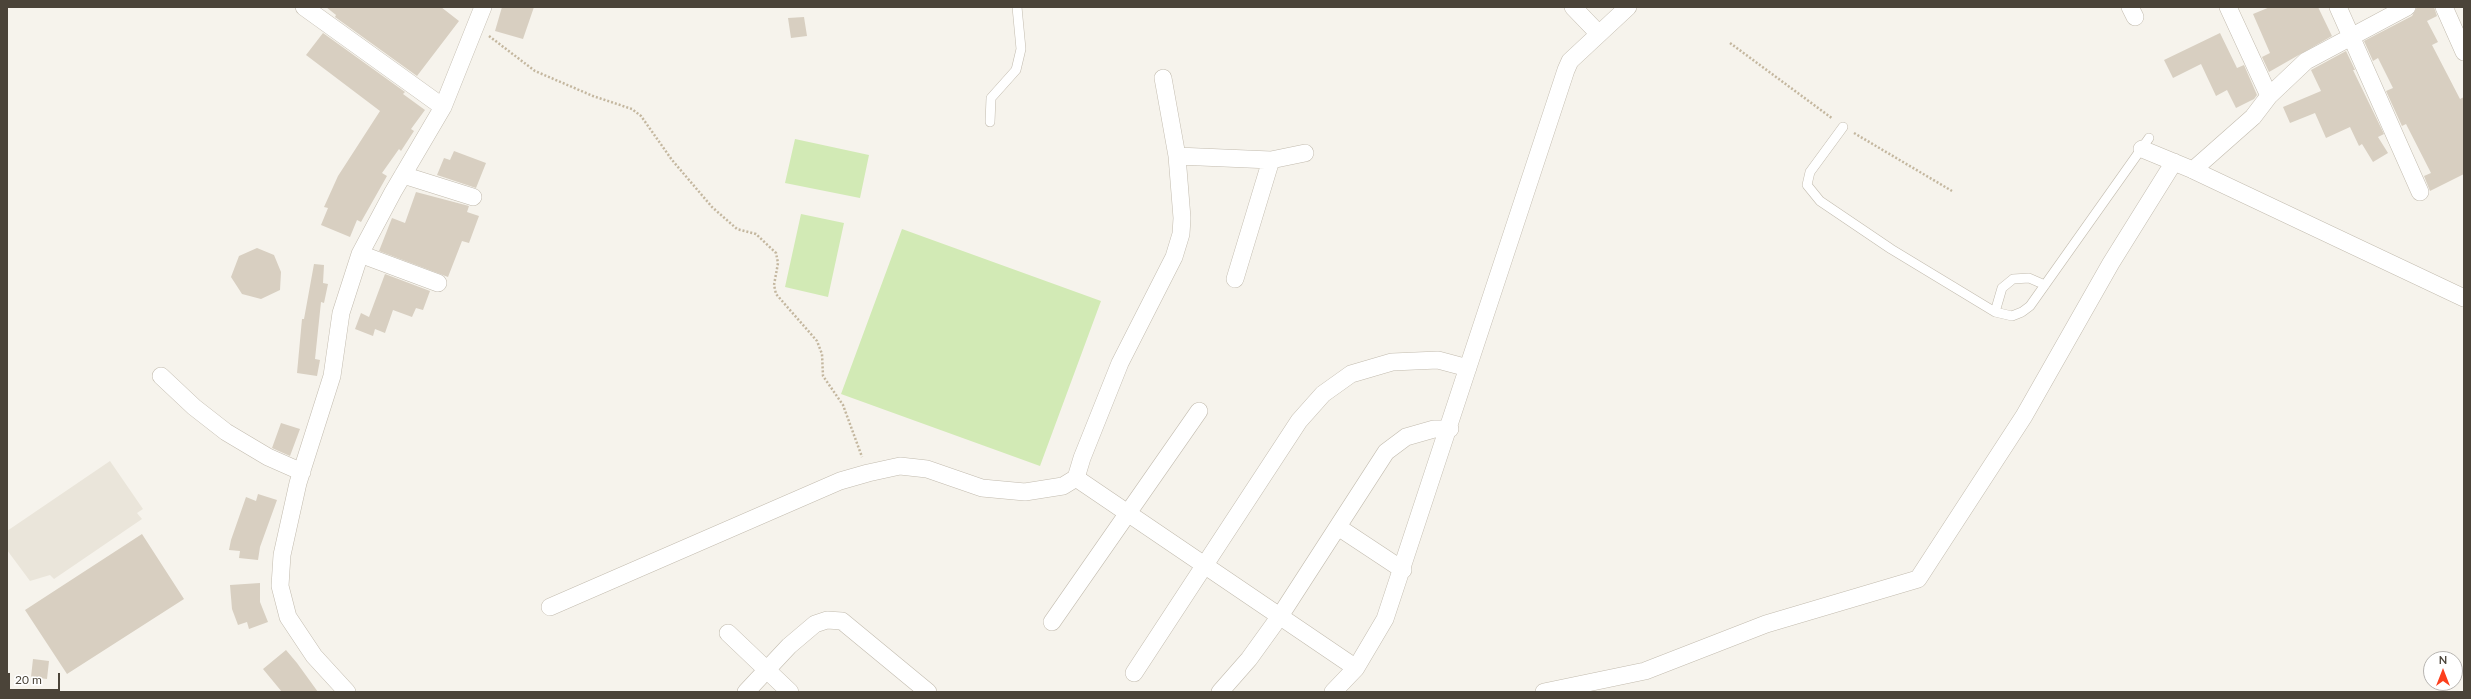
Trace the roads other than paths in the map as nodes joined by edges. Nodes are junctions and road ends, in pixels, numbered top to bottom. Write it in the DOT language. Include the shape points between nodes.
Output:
graph roads {
  1 [pos="304,7"];
  2 [pos="1017,7"];
  3 [pos="1572,7"];
  4 [pos="1628,7"];
  5 [pos="2228,7"];
  6 [pos="2338,7"];
  7 [pos="2407,7"];
  8 [pos="2444,7"];
  9 [pos="479,13"];
  10 [pos="1599,34"];
  11 [pos="2350,36"];
  12 [pos="2464,52"];
  13 [pos="1163,78"];
  14 [pos="2269,96"];
  15 [pos="442,107"];
  16 [pos="990,122"];
  17 [pos="1843,127"];
  18 [pos="2146,143"];
  19 [pos="1305,153"];
  20 [pos="1177,156"];
  21 [pos="1271,160"];
  22 [pos="2174,162"];
  23 [pos="2193,170"];
  24 [pos="403,175"];
  25 [pos="2420,192"];
  26 [pos="473,197"];
  27 [pos="360,254"];
  28 [pos="1235,279"];
  29 [pos="438,283"];
  30 [pos="2045,285"];
  31 [pos="2464,298"];
  32 [pos="1995,312"];
  33 [pos="1468,368"];
  34 [pos="161,376"];
  35 [pos="1199,411"];
  36 [pos="1450,429"];
  37 [pos="302,472"];
  38 [pos="1076,478"];
  39 [pos="1128,512"];
  40 [pos="1338,527"];
  41 [pos="1204,564"];
  42 [pos="1403,570"];
  43 [pos="550,607"];
  44 [pos="1280,616"];
  45 [pos="1052,622"];
  46 [pos="728,632"];
  47 [pos="1356,668"];
  48 [pos="767,670"];
  49 [pos="1134,673"];
  50 [pos="347,692"];
  51 [pos="746,692"];
  52 [pos="790,692"];
  53 [pos="928,692"];
  54 [pos="1220,692"];
  55 [pos="1334,692"];
  56 [pos="1544,692"];
  1 -- 15 [label="street"];
  2 -- 16 [label="lane" via="1021,49 1016,70 991,98"];
  3 -- 10 [label="street"];
  4 -- 10 [label="street"];
  5 -- 14 [label="street"];
  6 -- 11 [label="street"];
  7 -- 11 [label="street"];
  8 -- 12 [label="street"];
  9 -- 15 [label="street"];
  10 -- 33 [label="street" via="1570,61 1566,70"];
  11 -- 14 [label="street" via="2306,61"];
  11 -- 25 [label="street"];
  13 -- 20 [label="street"];
  14 -- 23 [label="street" via="2254,117"];
  15 -- 24 [label="street"];
  17 -- 32 [label="lane" via="1810,172 1807,185 1820,201 1891,250"];
  18 -- 22 [label="street"];
  18 -- 30 [label="lane"];
  19 -- 21 [label="street"];
  20 -- 21 [label="street"];
  20 -- 38 [label="street" via="1182,218 1174,257 1120,363"];
  21 -- 28 [label="street"];
  22 -- 23 [label="street"];
  22 -- 56 [label="street" via="2111,263 2024,416 1918,579 1766,624 1645,670"];
  23 -- 31 [label="street"];
  24 -- 26 [label="street"];
  24 -- 27 [label="street"];
  27 -- 29 [label="street"];
  27 -- 37 [label="street" via="341,313 332,376"];
  30 -- 32 [label="lane" via="2030,306 2022,312 2012,316"];
  30 -- 32 [label="lane" via="2030,278 2013,279 2002,288"];
  33 -- 36 [label="street"];
  33 -- 41 [label="street" via="1438,360 1392,362 1351,374 1323,394 1299,421"];
  34 -- 37 [label="street" via="226,432 268,457"];
  35 -- 39 [label="street"];
  36 -- 40 [label="street" via="1434,429 1406,437 1386,452"];
  36 -- 42 [label="street"];
  37 -- 50 [label="street" via="282,554 280,586 288,617 314,656"];
  38 -- 39 [label="street"];
  38 -- 43 [label="street" via="1063,486 1025,492 982,488 927,469 900,466 868,473 840,482"];
  39 -- 41 [label="street"];
  39 -- 45 [label="street"];
  40 -- 42 [label="street"];
  40 -- 44 [label="street"];
  41 -- 44 [label="street"];
  41 -- 49 [label="street"];
  42 -- 47 [label="street" via="1385,619"];
  44 -- 47 [label="street"];
  44 -- 54 [label="street" via="1249,659"];
  46 -- 48 [label="street"];
  47 -- 55 [label="street"];
  48 -- 51 [label="street"];
  48 -- 52 [label="street"];
  48 -- 53 [label="street" via="788,646 815,624 827,620 842,621"];
}
